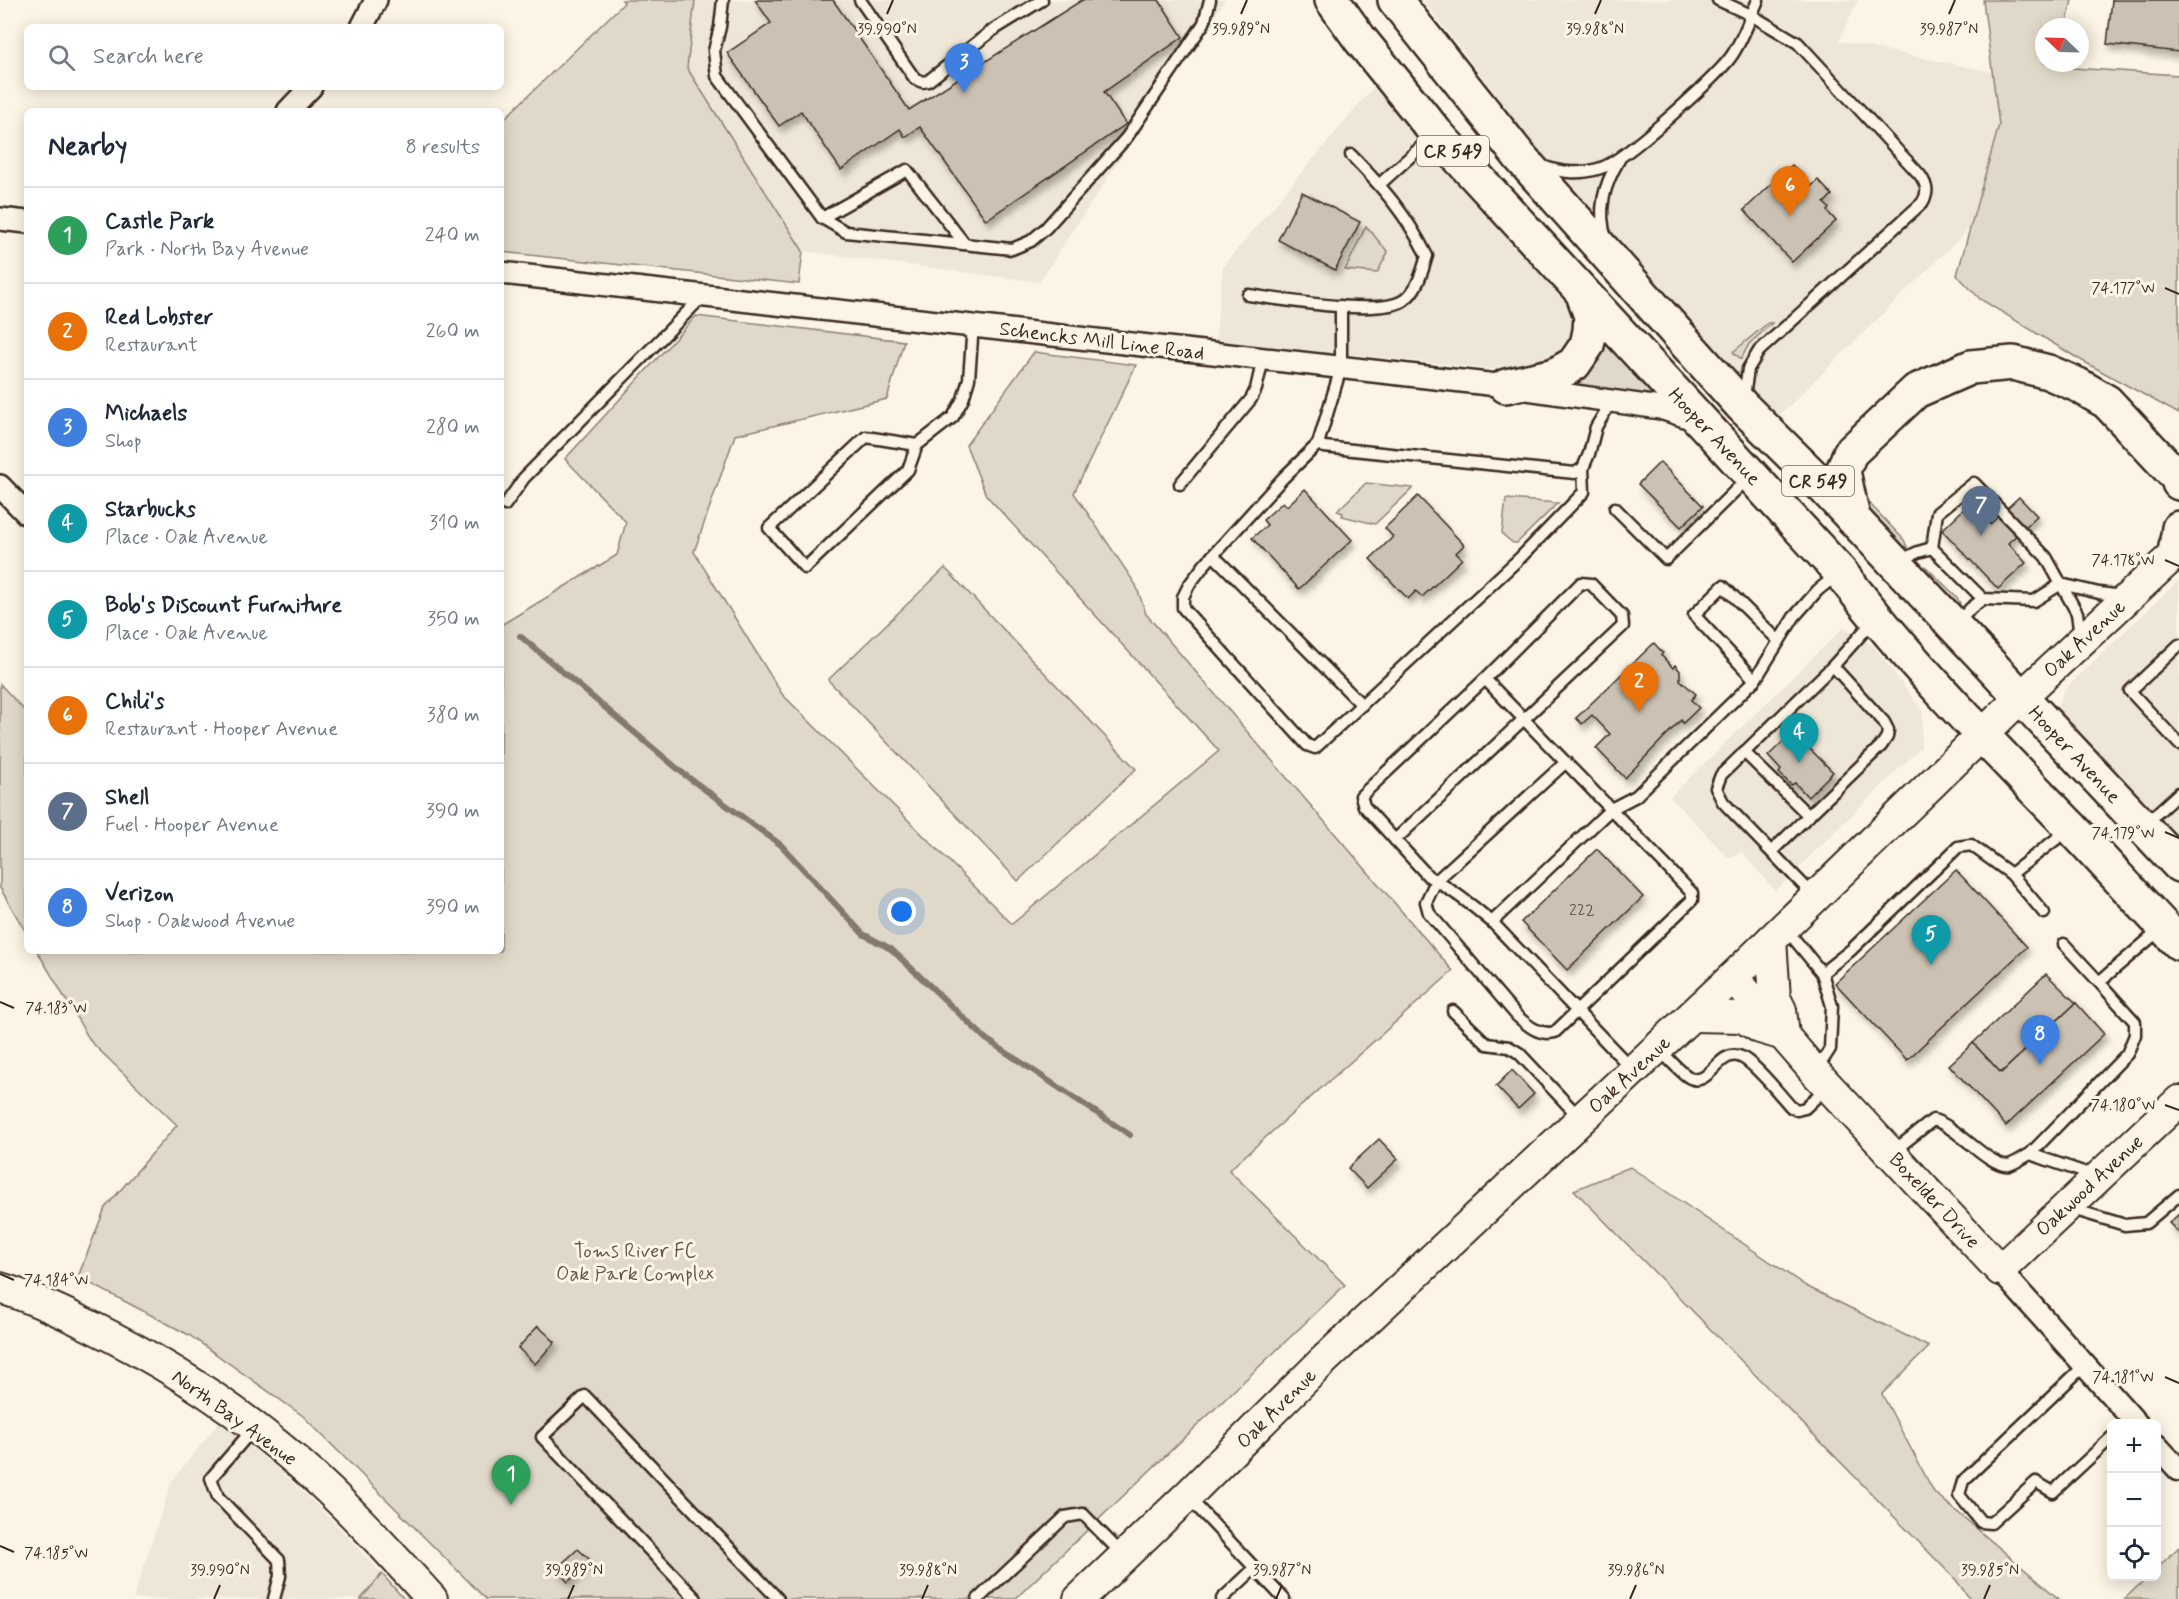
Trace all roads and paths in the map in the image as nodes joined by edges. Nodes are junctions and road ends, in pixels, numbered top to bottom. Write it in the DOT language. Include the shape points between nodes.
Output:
graph roads {
  1 [pos="376,0"];
  2 [pos="723,0"];
  3 [pos="860,0"];
  4 [pos="1042,0"];
  5 [pos="1210,0"];
  6 [pos="1332,0"];
  7 [pos="1395,0"];
  8 [pos="1718,0"];
  9 [pos="1758,0"];
  10 [pos="1751,15"];
  11 [pos="364,24"];
  12 [pos="308,90"];
  13 [pos="291,108"];
  14 [pos="1436,133"];
  15 [pos="1352,155"];
  16 [pos="1520,157"];
  17 [pos="1621,158"];
  18 [pos="1380,184"];
  19 [pos="822,218"];
  20 [pos="0,219"];
  21 [pos="24,222"];
  22 [pos="964,243"];
  23 [pos="1614,264"];
  24 [pos="504,273"];
  25 [pos="1583,294"];
  26 [pos="1248,295"];
  27 [pos="703,296"];
  28 [pos="1341,306"];
  29 [pos="973,325"];
  30 [pos="1263,359"];
  31 [pos="1341,368"];
  32 [pos="1506,386"];
  33 [pos="1611,402"];
  34 [pos="1743,406"];
  35 [pos="1701,421"];
  36 [pos="1318,444"];
  37 [pos="917,446"];
  38 [pos="1583,468"];
  39 [pos="1751,475"];
  40 [pos="1180,483"];
  41 [pos="2179,483"];
  42 [pos="0,486"];
  43 [pos="505,505"];
  44 [pos="1615,508"];
  45 [pos="24,511"];
  46 [pos="1854,520"];
  47 [pos="2178,544"];
  48 [pos="1932,548"];
  49 [pos="1213,555"];
  50 [pos="1895,563"];
  51 [pos="1840,572"];
  52 [pos="2061,584"];
  53 [pos="2128,597"];
  54 [pos="1983,599"];
  55 [pos="1875,618"];
  56 [pos="1954,626"];
  57 [pos="1779,641"];
  58 [pos="2080,642"];
  59 [pos="2179,645"];
  60 [pos="1833,666"];
  61 [pos="1485,679"];
  62 [pos="1755,680"];
  63 [pos="2021,697"];
  64 [pos="1362,705"];
  65 [pos="1525,719"];
  66 [pos="1982,736"];
  67 [pos="2179,744"];
  68 [pos="1744,752"];
  69 [pos="1566,762"];
  70 [pos="2179,793"];
  71 [pos="1611,809"];
  72 [pos="1809,816"];
  73 [pos="2143,827"];
  74 [pos="2071,828"];
  75 [pos="1395,840"];
  76 [pos="1772,851"];
  77 [pos="2179,865"];
  78 [pos="2011,874"];
  79 [pos="1436,881"];
  80 [pos="1815,897"];
  81 [pos="2044,913"];
  82 [pos="1492,922"];
  83 [pos="1778,934"];
  84 [pos="2171,935"];
  85 [pos="2064,944"];
  86 [pos="1822,973"];
  87 [pos="1733,977"];
  88 [pos="2099,982"];
  89 [pos="1452,1011"];
  90 [pos="1577,1012"];
  91 [pos="1692,1016"];
  92 [pos="1784,1035"];
  93 [pos="1658,1048"];
  94 [pos="1633,1071"];
  95 [pos="1822,1079"];
  96 [pos="2179,1101"];
  97 [pos="1581,1119"];
  98 [pos="1891,1153"];
  99 [pos="2030,1154"];
  100 [pos="2098,1177"];
  101 [pos="2179,1195"];
  102 [pos="2066,1207"];
  103 [pos="2000,1269"];
  104 [pos="0,1288"];
  105 [pos="2085,1365"];
  106 [pos="2130,1419"];
  107 [pos="255,1427"];
  108 [pos="2107,1442"];
  109 [pos="2161,1450"];
  110 [pos="2179,1470"];
  111 [pos="1187,1496"];
  112 [pos="1124,1556"];
  113 [pos="1255,1568"];
  114 [pos="274,1599"];
  115 [pos="432,1599"];
  116 [pos="696,1599"];
  117 [pos="778,1599"];
  118 [pos="978,1599"];
  119 [pos="1079,1599"];
  120 [pos="1222,1599"];
  121 [pos="1284,1599"];
  1 -- 11 [label="street"];
  2 -- 19 [label="lane" via="714,51 717,76"];
  3 -- 4 [label="lane" via="915,79 923,82 993,30"];
  5 -- 22 [label="lane" via="1204,23 1127,137 1046,228 1032,241 1012,249"];
  6 -- 14 [label="main road, Hooper Avenue / CR 549"];
  7 -- 16 [label="main road, Hooper Avenue / CR 549"];
  8 -- 10 [label="lane"];
  9 -- 10 [label="lane"];
  10 -- 17 [label="lane" via="1730,57"];
  10 -- 34 [label="lane" via="1798,44 1920,175 1927,189 1922,203 1759,351 1748,369"];
  12 -- 13 [label="street"];
  14 -- 18 [label="lane"];
  14 -- 25 [label="main road, Hooper Avenue / CR 549"];
  15 -- 18 [label="lane"];
  16 -- 17 [label="lane" via="1571,174 1602,168"];
  16 -- 23 [label="main road, Hooper Avenue / CR 549"];
  17 -- 23 [label="lane" via="1608,179 1601,207"];
  18 -- 28 [label="lane" via="1411,224 1427,256 1417,284 1404,301 1384,306"];
  19 -- 22 [label="lane" via="846,232"];
  19 -- 22 [label="lane" via="907,170"];
  20 -- 21 [label="street"];
  23 -- 34 [label="main road, Hooper Avenue / CR 549"];
  24 -- 27 [label="street, Schencks Mill Line Road"];
  25 -- 32 [label="main road" via="1591,316 1590,332 1587,345 1574,364 1555,375"];
  25 -- 35 [label="main road, Hooper Avenue / CR 549"];
  26 -- 28 [label="lane"];
  27 -- 29 [label="street, Schencks Mill Line Road"];
  27 -- 43 [label="lane" via="524,478"];
  28 -- 31 [label="lane"];
  29 -- 30 [label="street, Schencks Mill Line Road"];
  29 -- 37 [label="lane" via="969,379 963,399 953,417"];
  30 -- 31 [label="street, Schencks Mill Line Road"];
  30 -- 40 [label="lane" via="1251,399"];
  31 -- 32 [label="street, Schencks Mill Line Road"];
  31 -- 36 [label="lane"];
  32 -- 33 [label="street, Schencks Mill Line Road"];
  33 -- 35 [label="street, Schencks Mill Line Road" via="1660,408"];
  33 -- 38 [label="lane" via="1596,427"];
  34 -- 46 [label="main road, Hooper Avenue / CR 549"];
  35 -- 39 [label="main road, Hooper Avenue / CR 549"];
  36 -- 38 [label="lane" via="1575,473"];
  36 -- 49 [label="lane"];
  37 -- 37 [label="lane" via="866,437 770,528 805,568 908,470"];
  38 -- 64 [label="lane" via="1584,492 1520,558"];
  39 -- 44 [label="lane" via="1666,559"];
  39 -- 51 [label="main road, Hooper Avenue / CR 549"];
  41 -- 46 [label="main road" via="2107,402 2078,385 2049,372 2013,363 1971,367 1916,391 1850,453 1843,471"];
  42 -- 45 [label="street"];
  46 -- 50 [label="main road, Hooper Avenue / CR 549"];
  47 -- 53 [label="street, Oak Avenue"];
  48 -- 50 [label="lane"];
  48 -- 52 [label="lane" via="1937,513 1974,483 2046,557"];
  48 -- 54 [label="lane"];
  49 -- 64 [label="lane"];
  49 -- 64 [label="lane" via="1189,585 1183,608 1307,745 1315,748"];
  50 -- 56 [label="main road, Hooper Avenue / CR 549"];
  51 -- 55 [label="main road, Hooper Avenue / CR 549"];
  51 -- 57 [label="lane" via="1794,617"];
  52 -- 53 [label="lane"];
  52 -- 54 [label="lane" via="2034,601"];
  52 -- 58 [label="lane" via="2077,613"];
  53 -- 58 [label="street, Oak Avenue"];
  54 -- 56 [label="lane"];
  55 -- 60 [label="lane"];
  55 -- 66 [label="main road, Hooper Avenue / CR 549"];
  56 -- 63 [label="main road, Hooper Avenue / CR 549"];
  57 -- 62 [label="lane"];
  57 -- 62 [label="lane" via="1723,586 1694,615"];
  58 -- 63 [label="street, Oak Avenue"];
  59 -- 67 [label="lane" via="2130,691"];
  60 -- 68 [label="lane"];
  60 -- 72 [label="lane" via="1884,722 1887,737"];
  61 -- 65 [label="lane"];
  61 -- 65 [label="lane" via="1581,583 1591,584 1622,616 1623,626"];
  61 -- 75 [label="lane" via="1361,796 1364,806"];
  62 -- 71 [label="lane" via="1636,796"];
  63 -- 66 [label="street, Oak Avenue"];
  63 -- 73 [label="main road, Hooper Avenue / CR 549"];
  65 -- 69 [label="lane"];
  65 -- 75 [label="lane"];
  66 -- 74 [label="main road, Hooper Avenue / CR 549"];
  66 -- 80 [label="street, Oak Avenue"];
  68 -- 72 [label="lane"];
  68 -- 76 [label="lane" via="1721,775 1716,788 1723,802"];
  69 -- 71 [label="lane"];
  69 -- 79 [label="lane"];
  70 -- 73 [label="lane"];
  71 -- 82 [label="lane"];
  71 -- 90 [label="lane" via="1692,892 1692,900"];
  72 -- 76 [label="lane"];
  73 -- 77 [label="main road, Hooper Avenue / CR 549"];
  74 -- 78 [label="lane"];
  74 -- 84 [label="main road, Hooper Avenue / CR 549"];
  75 -- 79 [label="lane"];
  76 -- 80 [label="lane"];
  78 -- 81 [label="lane"];
  78 -- 86 [label="lane" via="1971,844 1958,847"];
  79 -- 82 [label="lane" via="1455,891"];
  79 -- 90 [label="lane" via="1426,902 1429,914 1517,1016 1532,1029 1548,1034"];
  80 -- 83 [label="street, Oak Avenue"];
  82 -- 90 [label="lane"];
  83 -- 86 [label="lane"];
  83 -- 87 [label="street, Oak Avenue"];
  83 -- 92 [label="street" via="1775,998"];
  84 -- 88 [label="lane"];
  85 -- 88 [label="lane"];
  86 -- 95 [label="lane" via="1832,1006 1830,1049"];
  87 -- 91 [label="street, Oak Avenue"];
  87 -- 92 [label="street, Boxelder Drive"];
  88 -- 99 [label="lane" via="2135,1022 2135,1035 2127,1054"];
  89 -- 97 [label="lane" via="1482,1041 1519,1053"];
  90 -- 94 [label="lane"];
  91 -- 92 [label="street" via="1742,1017 1760,1028"];
  91 -- 93 [label="street, Oak Avenue"];
  92 -- 95 [label="street, Boxelder Drive"];
  93 -- 94 [label="street, Oak Avenue"];
  93 -- 95 [label="lane" via="1695,1080 1731,1056 1746,1059 1797,1110 1804,1108"];
  94 -- 97 [label="street, Oak Avenue"];
  95 -- 98 [label="street, Boxelder Drive"];
  96 -- 100 [label="street, Oakwood Avenue"];
  97 -- 111 [label="street, Oak Avenue" via="1322,1362"];
  98 -- 99 [label="lane" via="1933,1120 1944,1122 1996,1163 2009,1165"];
  98 -- 103 [label="street, Boxelder Drive"];
  99 -- 100 [label="lane"];
  100 -- 102 [label="street, Oakwood Avenue"];
  101 -- 102 [label="lane" via="2146,1223 2125,1225"];
  102 -- 103 [label="street, Oakwood Avenue"];
  103 -- 105 [label="street, Boxelder Drive"];
  104 -- 107 [label="street, North Bay Avenue" via="129,1344"];
  105 -- 106 [label="street, Boxelder Drive"];
  105 -- 108 [label="lane" via="1963,1481 1959,1495 1981,1522 1991,1523 2036,1482 2053,1492"];
  107 -- 114 [label="lane" via="211,1479 218,1497 279,1560 280,1576"];
  107 -- 115 [label="street, North Bay Avenue" via="303,1466"];
  109 -- 110 [label="street"];
  111 -- 112 [label="street, Oak Avenue"];
  111 -- 113 [label="lane"];
  112 -- 118 [label="lane" via="1083,1514 1065,1517"];
  112 -- 119 [label="street, Oak Avenue"];
  113 -- 120 [label="lane"];
  113 -- 121 [label="lane"];
  116 -- 117 [label="lane" via="542,1437 585,1396"];
}
